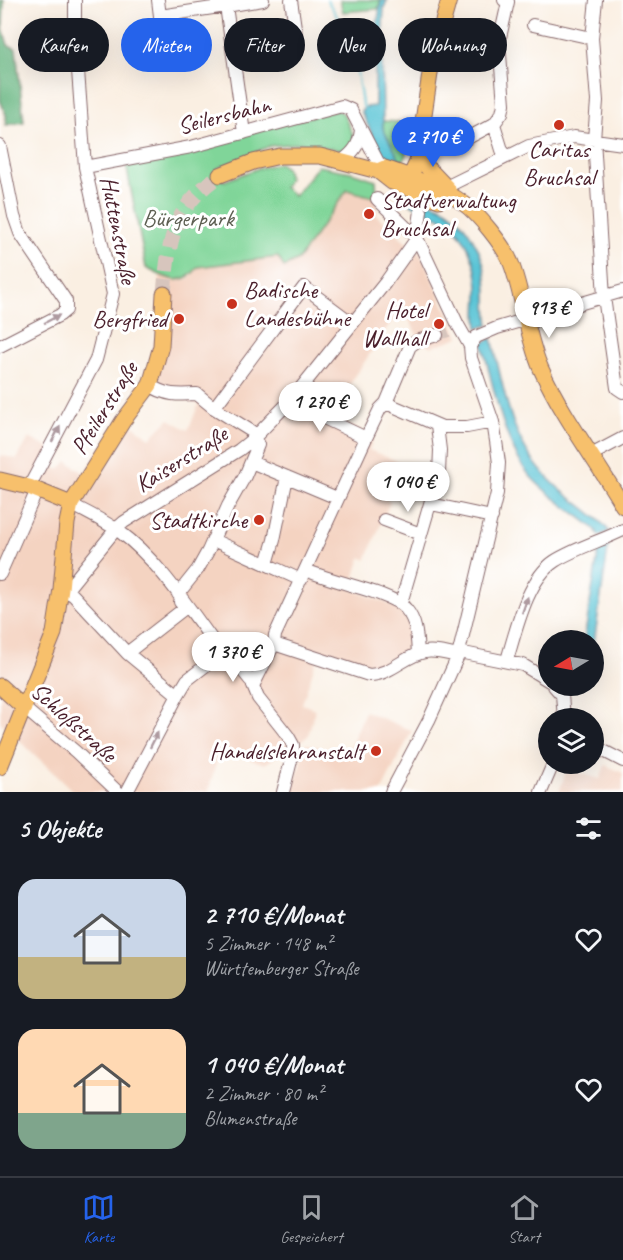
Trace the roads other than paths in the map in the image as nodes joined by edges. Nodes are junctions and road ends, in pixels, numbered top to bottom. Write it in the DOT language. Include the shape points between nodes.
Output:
graph roads {
  1 [pos="75,0"];
  2 [pos="158,0"];
  3 [pos="263,0"];
  4 [pos="291,0"];
  5 [pos="449,0"];
  6 [pos="504,0"];
  7 [pos="596,0"];
  8 [pos="226,6"];
  9 [pos="160,16"];
  10 [pos="294,18"];
  11 [pos="533,25"];
  12 [pos="592,38"];
  13 [pos="494,124"];
  14 [pos="361,128"];
  15 [pos="244,133"];
  16 [pos="594,139"];
  17 [pos="464,140"];
  18 [pos="623,144"];
  19 [pos="0,146"];
  20 [pos="420,149"];
  21 [pos="507,157"];
  22 [pos="342,161"];
  23 [pos="2,163"];
  24 [pos="85,167"];
  25 [pos="220,175"];
  26 [pos="400,178"];
  27 [pos="451,193"];
  28 [pos="377,199"];
  29 [pos="421,211"];
  30 [pos="474,214"];
  31 [pos="414,243"];
  32 [pos="623,291"];
  33 [pos="164,294"];
  34 [pos="604,297"];
  35 [pos="527,320"];
  36 [pos="352,323"];
  37 [pos="437,335"];
  38 [pos="473,341"];
  39 [pos="0,346"];
  40 [pos="150,385"];
  41 [pos="623,392"];
  42 [pos="292,399"];
  43 [pos="386,403"];
  44 [pos="213,408"];
  45 [pos="492,422"];
  46 [pos="437,426"];
  47 [pos="255,438"];
  48 [pos="366,438"];
  49 [pos="623,438"];
  50 [pos="591,454"];
  51 [pos="251,462"];
  52 [pos="287,477"];
  53 [pos="0,480"];
  54 [pos="33,488"];
  55 [pos="337,498"];
  56 [pos="71,504"];
  57 [pos="431,504"];
  58 [pos="623,506"];
  59 [pos="492,517"];
  60 [pos="384,520"];
  61 [pos="116,529"];
  62 [pos="623,530"];
  63 [pos="421,534"];
  64 [pos="213,540"];
  65 [pos="267,564"];
  66 [pos="0,574"];
  67 [pos="304,575"];
  68 [pos="61,589"];
  69 [pos="180,597"];
  70 [pos="400,603"];
  71 [pos="274,644"];
  72 [pos="127,653"];
  73 [pos="222,653"];
  74 [pos="418,654"];
  75 [pos="458,654"];
  76 [pos="507,660"];
  77 [pos="538,674"];
  78 [pos="254,682"];
  79 [pos="0,686"];
  80 [pos="178,695"];
  81 [pos="24,708"];
  82 [pos="604,751"];
  83 [pos="623,761"];
  84 [pos="0,767"];
  85 [pos="549,774"];
  86 [pos="118,792"];
  87 [pos="127,792"];
  88 [pos="283,792"];
  89 [pos="391,792"];
  90 [pos="541,792"];
  1 -- 24 [label="street, Huttenstraße"];
  2 -- 9 [label="street"];
  3 -- 8 [label="street"];
  4 -- 10 [label="street"];
  5 -- 20 [label="main road" via="432,60"];
  6 -- 13 [label="street" via="508,2 499,42 504,104"];
  7 -- 12 [label="street"];
  8 -- 9 [label="street"];
  8 -- 15 [label="street"];
  11 -- 12 [label="street"];
  12 -- 16 [label="street" via="597,101"];
  13 -- 17 [label="street"];
  13 -- 21 [label="street"];
  14 -- 15 [label="street, Seilersbahn" via="351,110 342,106"];
  14 -- 22 [label="street" via="354,152"];
  14 -- 26 [label="street, Seilersbahn" via="378,162"];
  15 -- 24 [label="street, Seilersbahn"];
  16 -- 18 [label="street"];
  16 -- 21 [label="street" via="574,137 529,146"];
  16 -- 34 [label="street"];
  19 -- 23 [label="street"];
  20 -- 26 [label="main road" via="417,162"];
  20 -- 27 [label="main road" via="426,166"];
  21 -- 27 [label="street" via="467,175"];
  22 -- 25 [label="main road" via="320,156 280,156"];
  22 -- 26 [label="main road"];
  39 -- 23 [label="street, one-way" via="66,310 66,301 20,233"];
  54 -- 24 [label="street, Huttenstraße, one-way" via="96,360 113,294"];
  26 -- 27 [label="main road"];
  26 -- 30 [label="main road" via="467,214"];
  27 -- 30 [label="main road"];
  28 -- 31 [label="street"];
  29 -- 31 [label="street"];
  30 -- 35 [label="main road" via="511,262"];
  31 -- 36 [label="street, Kaiserstraße"];
  31 -- 38 [label="street" via="456,328"];
  32 -- 34 [label="street"];
  33 -- 40 [label="main road, Pfeilerstraße" via="161,346"];
  34 -- 35 [label="street"];
  34 -- 41 [label="street" via="617,388"];
  35 -- 38 [label="street" via="497,328"];
  35 -- 50 [label="main road" via="540,367"];
  36 -- 42 [label="street, Kaiserstraße"];
  36 -- 44 [label="street" via="304,287"];
  37 -- 43 [label="street" via="410,346"];
  38 -- 45 [label="street" via="471,358"];
  40 -- 44 [label="street" via="171,395 196,394"];
  40 -- 56 [label="main road, Pfeilerstraße"];
  42 -- 47 [label="street, Kaiserstraße"];
  42 -- 48 [label="street" via="304,409"];
  43 -- 46 [label="street"];
  43 -- 48 [label="street"];
  44 -- 47 [label="street" via="251,431"];
  45 -- 46 [label="street"];
  45 -- 59 [label="street" via="499,463"];
  46 -- 57 [label="street" via="439,473"];
  47 -- 51 [label="street" via="258,445"];
  47 -- 61 [label="street, Kaiserstraße"];
  48 -- 55 [label="street"];
  49 -- 50 [label="street"];
  50 -- 58 [label="main road"];
  51 -- 52 [label="street"];
  51 -- 64 [label="street"];
  52 -- 55 [label="street"];
  52 -- 65 [label="street"];
  53 -- 54 [label="main road"];
  54 -- 56 [label="main road"];
  54 -- 66 [label="street, Huttenstraße"];
  55 -- 67 [label="street"];
  56 -- 61 [label="street"];
  56 -- 68 [label="main road"];
  57 -- 59 [label="street"];
  57 -- 63 [label="street"];
  59 -- 75 [label="street"];
  60 -- 63 [label="street"];
  61 -- 68 [label="street, Kaiserstraße" via="69,587"];
  61 -- 69 [label="street" via="141,549"];
  76 -- 62 [label="street, one-way" via="528,595 545,570 555,561"];
  63 -- 70 [label="street"];
  64 -- 65 [label="street"];
  64 -- 69 [label="street"];
  65 -- 67 [label="street"];
  67 -- 70 [label="street"];
  67 -- 71 [label="street"];
  68 -- 72 [label="street" via="72,595"];
  68 -- 81 [label="main road" via="54,633"];
  69 -- 72 [label="street" via="185,608"];
  69 -- 73 [label="street"];
  70 -- 74 [label="street" via="412,617"];
  71 -- 74 [label="street" via="369,675 383,673"];
  71 -- 78 [label="street"];
  72 -- 80 [label="street"];
  73 -- 78 [label="street" via="230,655"];
  73 -- 80 [label="street" via="187,680"];
  74 -- 75 [label="street"];
  75 -- 76 [label="street"];
  75 -- 89 [label="street"];
  76 -- 77 [label="street"];
  78 -- 88 [label="street" via="258,698 293,745"];
  79 -- 81 [label="main road, Schloßstraße"];
  87 -- 80 [label="street, one-way"];
  81 -- 84 [label="main road"];
  81 -- 86 [label="street, Schloßstraße"];
  82 -- 83 [label="street"];
  85 -- 90 [label="street"];
}
